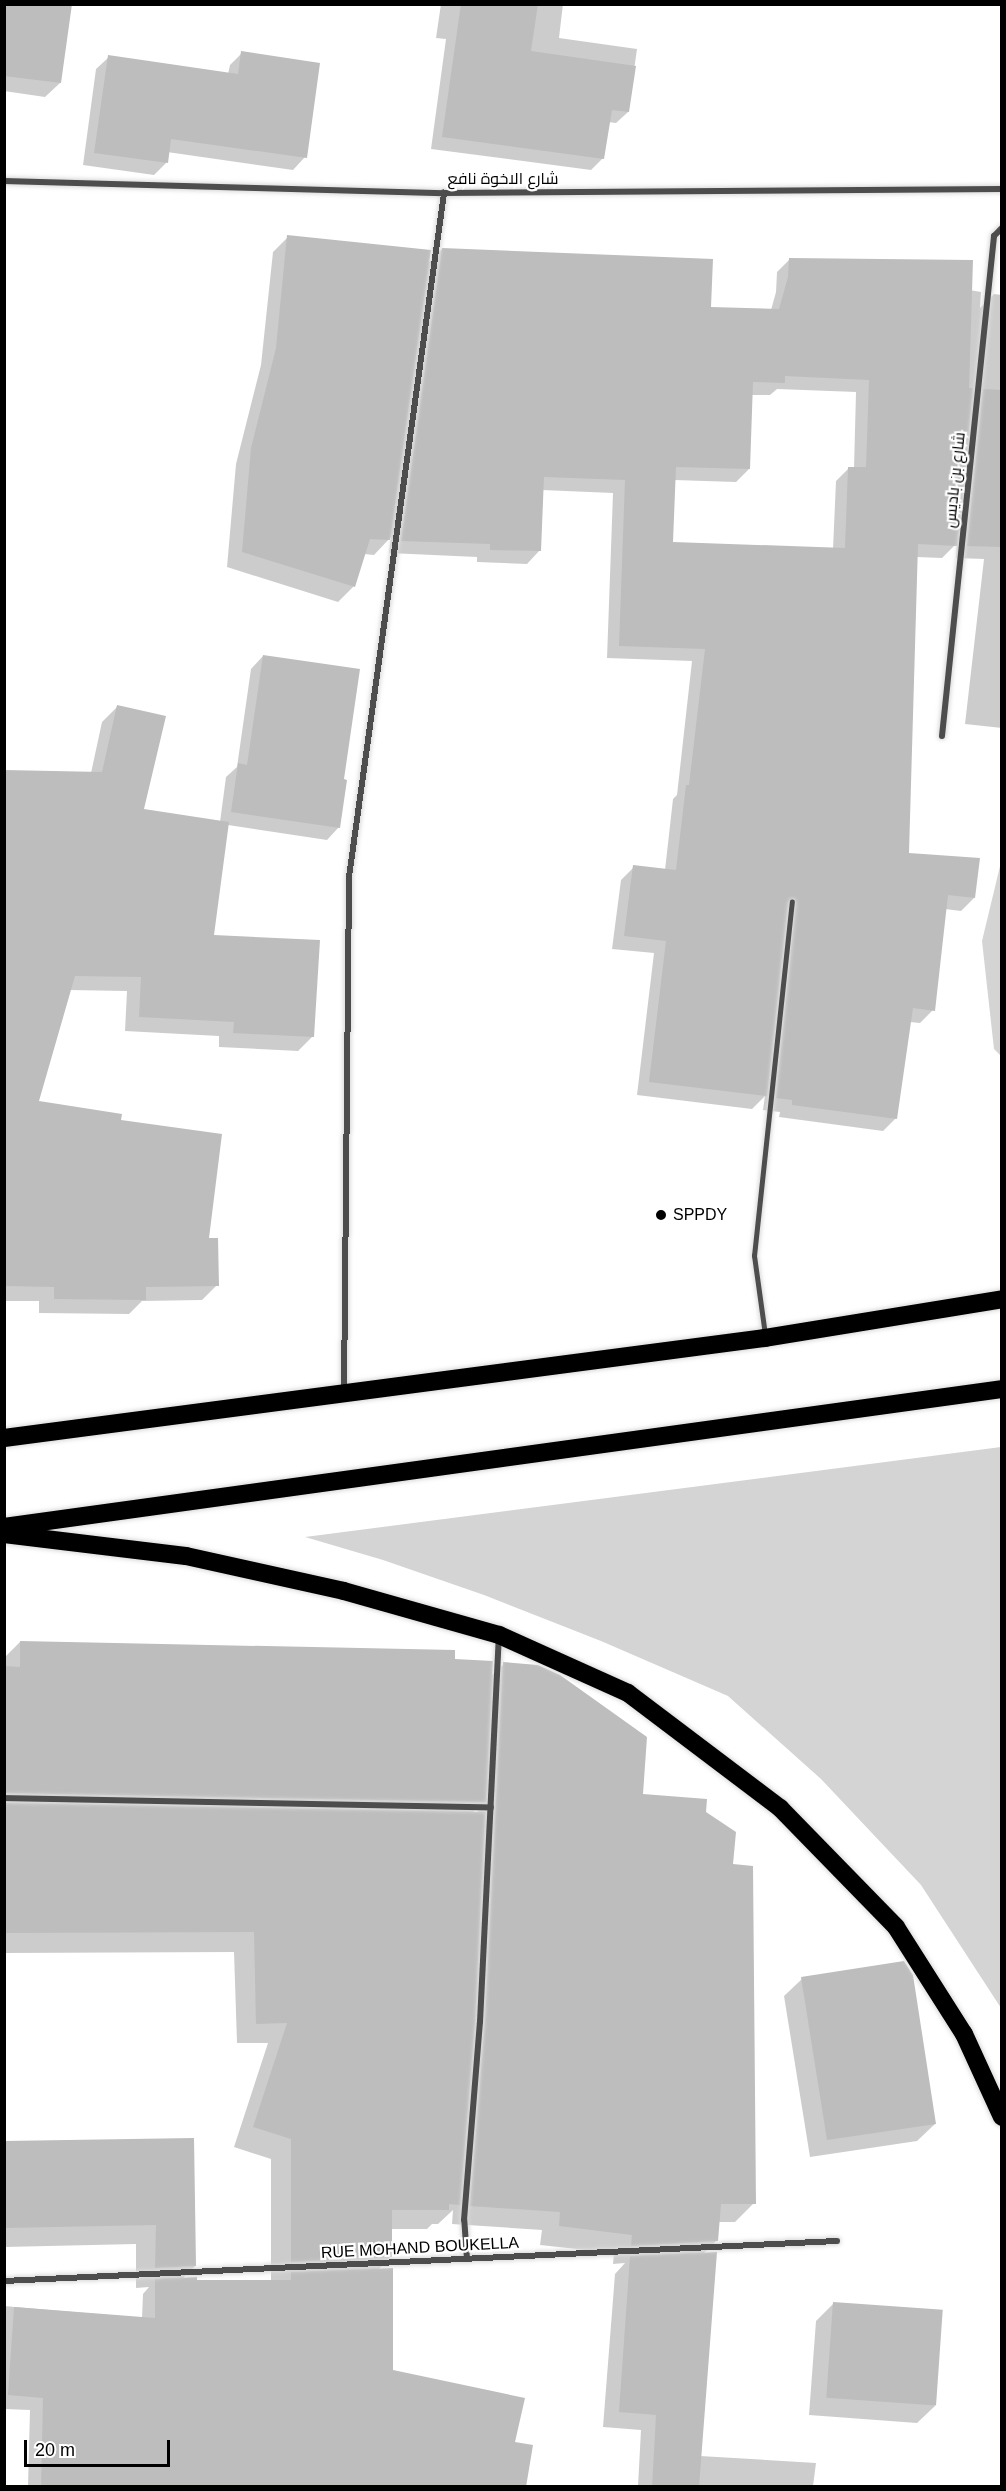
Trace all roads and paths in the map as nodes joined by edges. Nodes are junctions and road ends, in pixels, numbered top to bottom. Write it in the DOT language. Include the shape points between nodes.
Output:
graph roads {
  1 [pos="4,181"];
  2 [pos="1002,189"];
  3 [pos="444,193"];
  4 [pos="1002,228"];
  5 [pos="942,736"];
  6 [pos="792,902"];
  7 [pos="1002,1299"];
  8 [pos="765,1338"];
  9 [pos="1002,1389"];
  10 [pos="344,1393"];
  11 [pos="4,1438"];
  12 [pos="4,1527"];
  13 [pos="4,1534"];
  14 [pos="499,1635"];
  15 [pos="4,1798"];
  16 [pos="491,1807"];
  17 [pos="1002,2116"];
  18 [pos="837,2241"];
  19 [pos="467,2259"];
  20 [pos="4,2281"];
  1 -- 3 [label="street, شارع الاخوة نافع"];
  2 -- 3 [label="street, شارع الاخوة نافع"];
  3 -- 10 [label="street" via="349,877"];
  4 -- 5 [label="street, شارع بن باديس" via="994,236"];
  6 -- 8 [label="lane" via="754,1256"];
  7 -- 8 [label="highway"];
  8 -- 10 [label="highway"];
  9 -- 12 [label="highway"];
  10 -- 11 [label="highway"];
  13 -- 14 [label="highway" via="186,1556 344,1591"];
  14 -- 16 [label="street"];
  14 -- 17 [label="highway" via="628,1693 780,1808 896,1927 964,2034"];
  15 -- 16 [label="street"];
  16 -- 19 [label="street" via="465,2220"];
  18 -- 19 [label="street, RUE MOHAND BOUKELLA"];
  19 -- 20 [label="street, RUE MOHAND BOUKELLA"];
}
